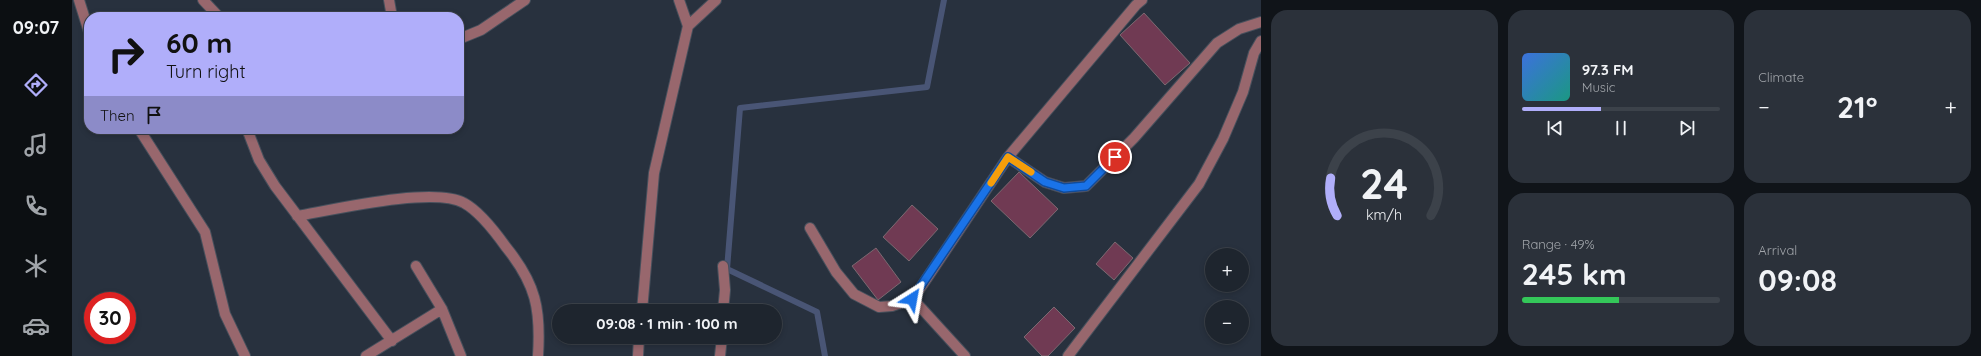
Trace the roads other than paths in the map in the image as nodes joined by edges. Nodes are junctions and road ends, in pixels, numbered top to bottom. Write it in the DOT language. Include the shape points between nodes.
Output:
graph roads {
  1 [pos="79,0"];
  2 [pos="203,0"];
  3 [pos="389,0"];
  4 [pos="525,0"];
  5 [pos="679,0"];
  6 [pos="716,0"];
  7 [pos="1142,0"];
  8 [pos="214,12"];
  9 [pos="391,12"];
  10 [pos="84,16"];
  11 [pos="1261,22"];
  12 [pos="688,26"];
  13 [pos="464,37"];
  14 [pos="1261,41"];
  15 [pos="141,134"];
  16 [pos="249,134"];
  17 [pos="1008,157"];
  18 [pos="296,216"];
  19 [pos="810,228"];
  20 [pos="416,266"];
  21 [pos="723,266"];
  22 [pos="912,299"];
  23 [pos="643,304"];
  24 [pos="724,304"];
  25 [pos="442,309"];
  26 [pos="392,341"];
  27 [pos="639,344"];
  28 [pos="721,344"];
  29 [pos="245,356"];
  30 [pos="366,356"];
  31 [pos="461,356"];
  32 [pos="538,356"];
  33 [pos="638,356"];
  34 [pos="720,356"];
  35 [pos="965,356"];
  36 [pos="1068,356"];
  1 -- 10 [label="street"];
  2 -- 8 [label="street"];
  3 -- 9 [label="street"];
  4 -- 13 [label="street" via="481,30"];
  5 -- 12 [label="street"];
  6 -- 12 [label="street"];
  7 -- 17 [label="street"];
  11 -- 17 [label="street" via="1239,29 1218,43 1134,138 1086,186 1064,188 1045,182"];
  12 -- 23 [label="street" via="654,172"];
  14 -- 36 [label="street" via="1254,53 1223,139 1199,184"];
  15 -- 29 [label="street" via="205,232 225,314"];
  16 -- 18 [label="street" via="259,160"];
  17 -- 22 [label="street"];
  18 -- 26 [label="street"];
  18 -- 32 [label="street" via="410,198 438,197 464,203 490,227 522,266 535,297 540,327"];
  19 -- 22 [label="street" via="836,272 854,294 879,307 892,306"];
  20 -- 25 [label="street"];
  21 -- 24 [label="street"];
  22 -- 35 [label="street"];
  25 -- 26 [label="street"];
  25 -- 31 [label="street"];
  26 -- 30 [label="street"];
  27 -- 33 [label="street"];
  28 -- 34 [label="street"];
}
